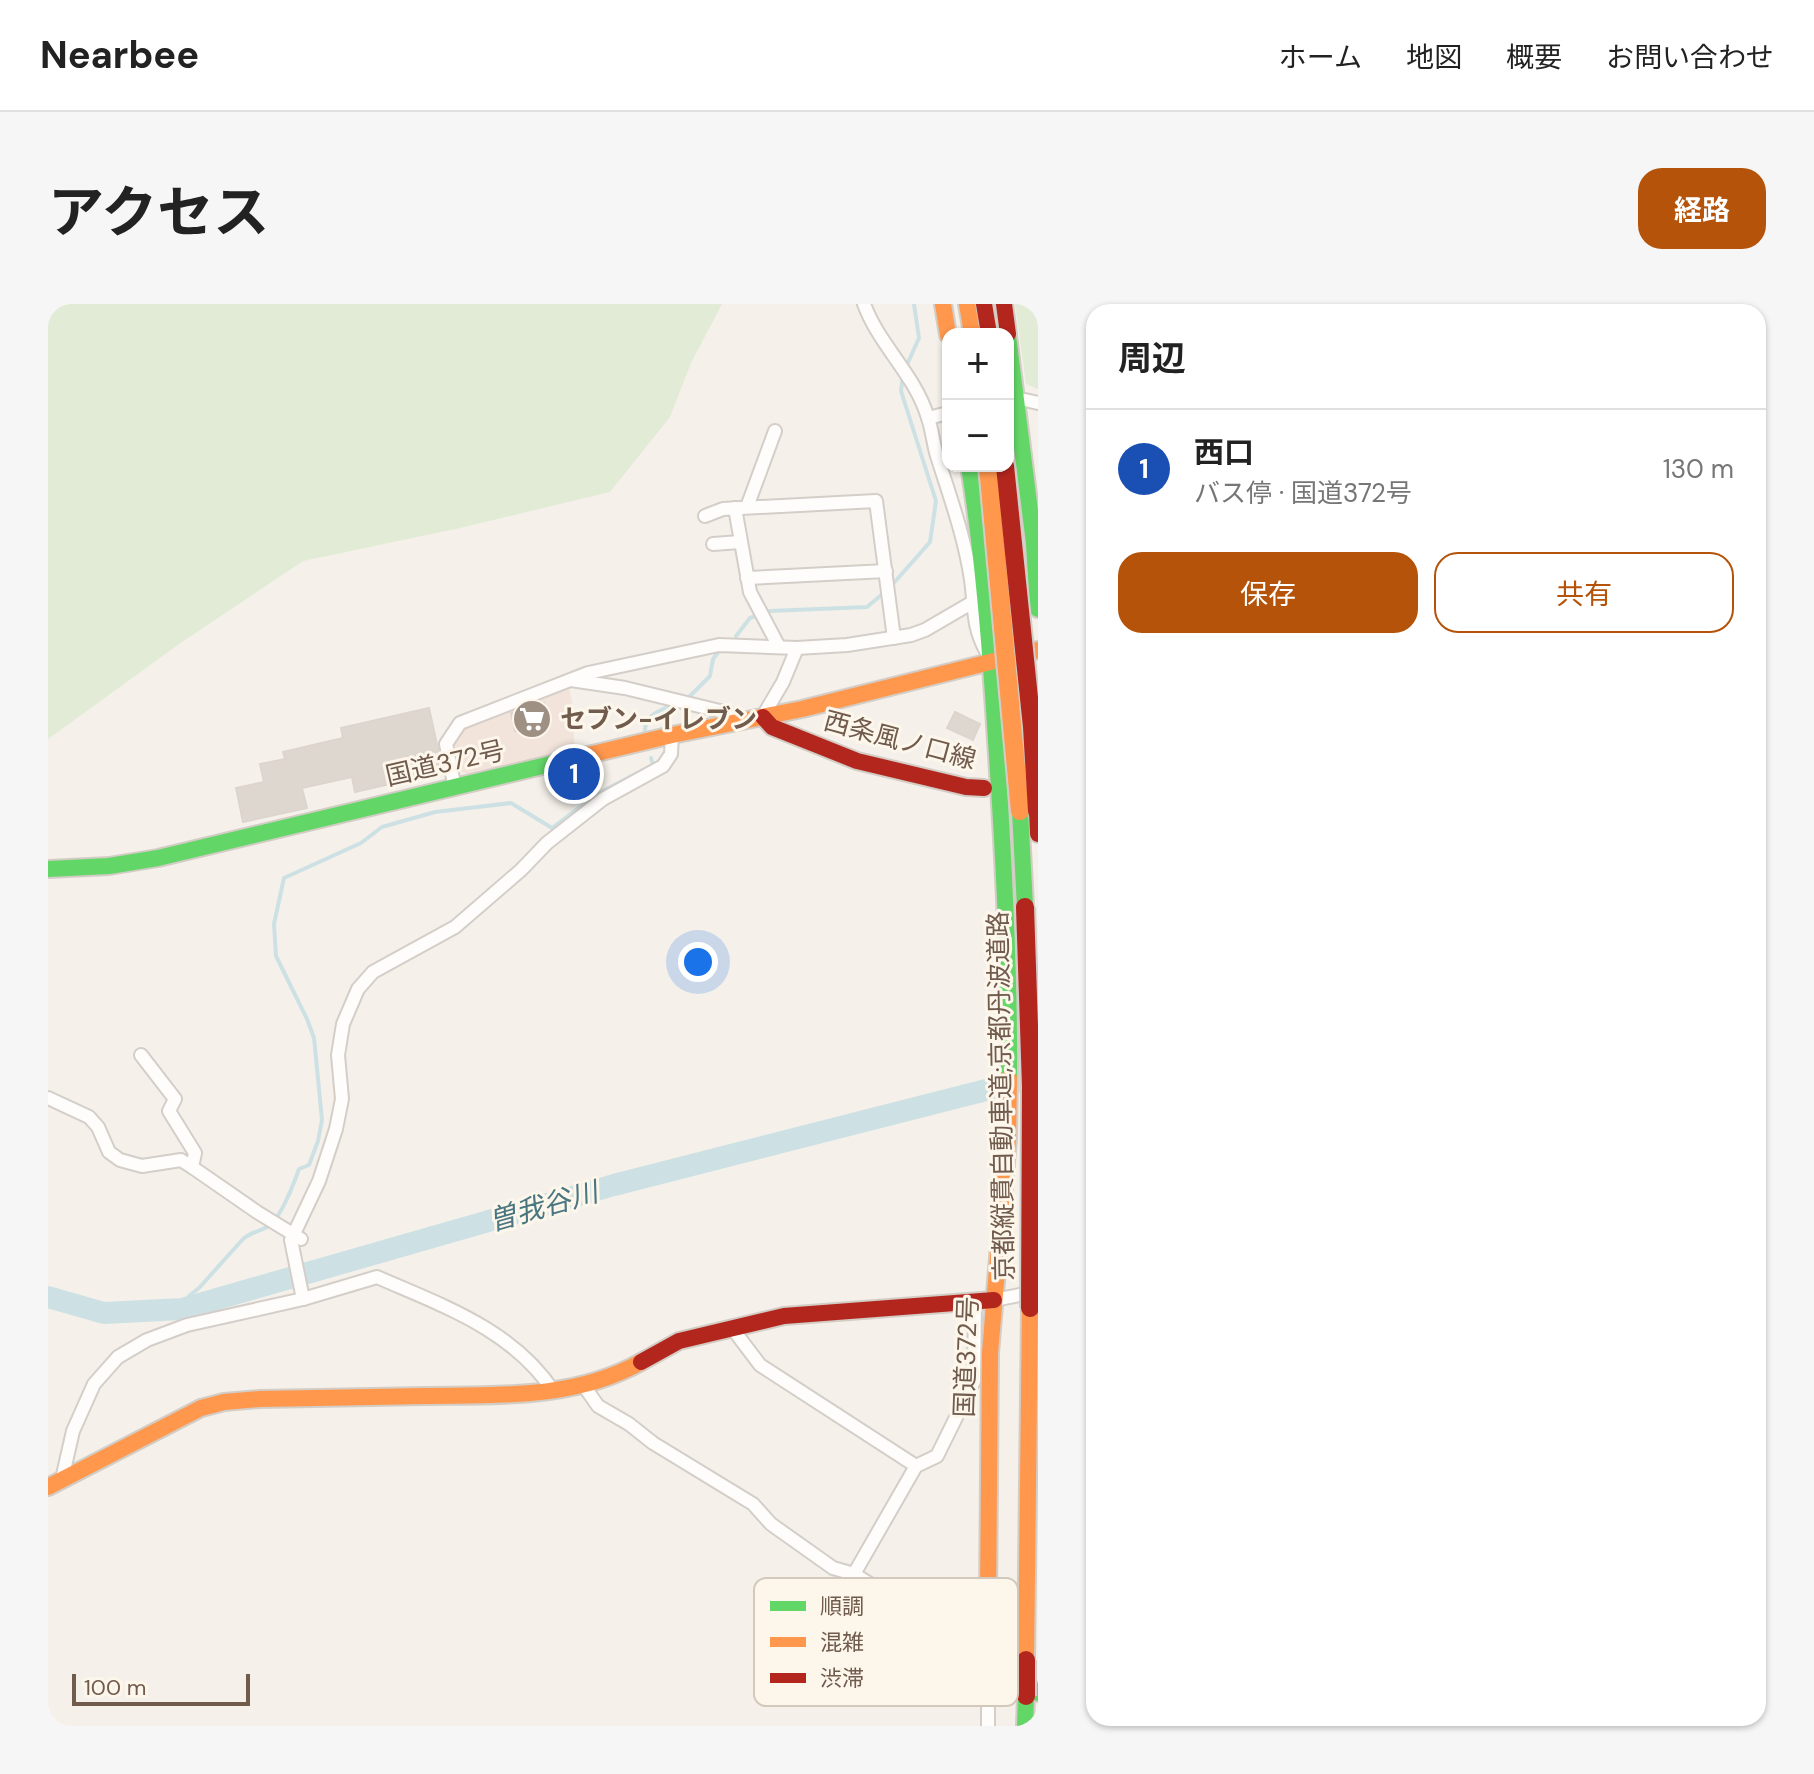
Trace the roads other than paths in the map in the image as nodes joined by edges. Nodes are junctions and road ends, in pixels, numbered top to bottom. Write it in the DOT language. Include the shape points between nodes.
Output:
graph roads {
  1 [pos="864,304"];
  2 [pos="943,304"];
  3 [pos="1004,304"];
  4 [pos="947,328"];
  5 [pos="1007,328"];
  6 [pos="1014,383"];
  7 [pos="942,414"];
  8 [pos="928,418"];
  9 [pos="775,431"];
  10 [pos="970,472"];
  11 [pos="989,472"];
  12 [pos="1006,472"];
  13 [pos="741,507"];
  14 [pos="705,516"];
  15 [pos="740,542"];
  16 [pos="713,544"];
  17 [pos="747,578"];
  18 [pos="888,582"];
  19 [pos="973,602"];
  20 [pos="1038,609"];
  21 [pos="894,638"];
  22 [pos="778,645"];
  23 [pos="797,648"];
  24 [pos="1038,650"];
  25 [pos="991,660"];
  26 [pos="571,680"];
  27 [pos="763,717"];
  28 [pos="735,724"];
  29 [pos="672,735"];
  30 [pos="455,788"];
  31 [pos="984,788"];
  32 [pos="1010,791"];
  33 [pos="1031,805"];
  34 [pos="1038,834"];
  35 [pos="48,869"];
  36 [pos="141,1055"];
  37 [pos="48,1098"];
  38 [pos="192,1167"];
  39 [pos="292,1238"];
  40 [pos="302,1295"];
  41 [pos="994,1300"];
  42 [pos="1034,1300"];
  43 [pos="975,1303"];
  44 [pos="732,1328"];
  45 [pos="584,1386"];
  46 [pos="554,1392"];
  47 [pos="916,1466"];
  48 [pos="55,1483"];
  49 [pos="854,1574"];
  50 [pos="860,1578"];
  51 [pos="988,1578"];
  52 [pos="1032,1695"];
  53 [pos="1025,1726"];
  1 -- 8 [label="street"];
  2 -- 4 [label="main road"];
  3 -- 5 [label="main road"];
  6 -- 20 [label="main road"];
  7 -- 8 [label="street"];
  8 -- 19 [label="street" via="968,564"];
  9 -- 13 [label="street"];
  10 -- 25 [label="main road"];
  11 -- 33 [label="main road, 京都縦貫自動車道;京都丹波道路, bridge"];
  12 -- 33 [label="main road, 京都縦貫自動車道;京都丹波道路, bridge" via="1032,727"];
  13 -- 14 [label="street"];
  13 -- 15 [label="street"];
  13 -- 18 [label="street" via="876,501"];
  15 -- 16 [label="street"];
  15 -- 17 [label="street"];
  17 -- 18 [label="street"];
  17 -- 22 [label="street"];
  18 -- 21 [label="street"];
  19 -- 21 [label="street" via="925,630"];
  19 -- 25 [label="street" via="976,634"];
  21 -- 23 [label="street"];
  22 -- 23 [label="street"];
  22 -- 26 [label="street" via="719,645"];
  23 -- 27 [label="street"];
  24 -- 25 [label="main road, 国道372号"];
  25 -- 27 [label="main road, 国道372号"];
  25 -- 41 [label="main road, 国道372号" via="1009,1056 1008,1139"];
  26 -- 28 [label="street" via="728,713"];
  26 -- 30 [label="street" via="460,723 446,744"];
  27 -- 28 [label="main road, 国道372号"];
  27 -- 31 [label="main road, 西条風ノ口線" via="781,731 857,761"];
  28 -- 29 [label="main road, 国道372号"];
  29 -- 30 [label="main road, 国道372号"];
  29 -- 39 [label="street" via="671,754 663,766 594,806 455,927 362,982 339,1040 342,1099 336,1129"];
  30 -- 35 [label="main road, 国道372号" via="158,858"];
  32 -- 33 [label="main road"];
  33 -- 34 [label="main road, 京都縦貫自動車道;京都丹波道路"];
  33 -- 42 [label="main road, 京都縦貫自動車道;京都丹波道路, bridge" via="1025,907"];
  36 -- 38 [label="street" via="175,1099 169,1111 195,1153"];
  37 -- 38 [label="street" via="89,1117 109,1152 120,1160 150,1166 181,1160"];
  38 -- 39 [label="street"];
  39 -- 40 [label="street"];
  40 -- 46 [label="street" via="377,1277 480,1323 506,1340"];
  40 -- 48 [label="street" via="187,1325 118,1357 94,1384"];
  41 -- 42 [label="street"];
  41 -- 43 [label="main road"];
  41 -- 51 [label="main road, 国道372号"];
  42 -- 52 [label="main road, 京都縦貫自動車道;京都丹波道路, bridge" via="1026,1660"];
  43 -- 44 [label="main road" via="784,1316"];
  43 -- 47 [label="street" via="974,1381 937,1456"];
  44 -- 45 [label="main road" via="679,1341 623,1372"];
  44 -- 47 [label="street" via="760,1365"];
  45 -- 46 [label="main road"];
  45 -- 49 [label="street" via="598,1406 753,1504 771,1524 833,1568"];
  46 -- 48 [label="main road" via="224,1402 201,1408"];
  47 -- 49 [label="street"];
  49 -- 50 [label="street"];
  52 -- 53 [label="main road, 京都縦貫自動車道;京都丹波道路"];
}
